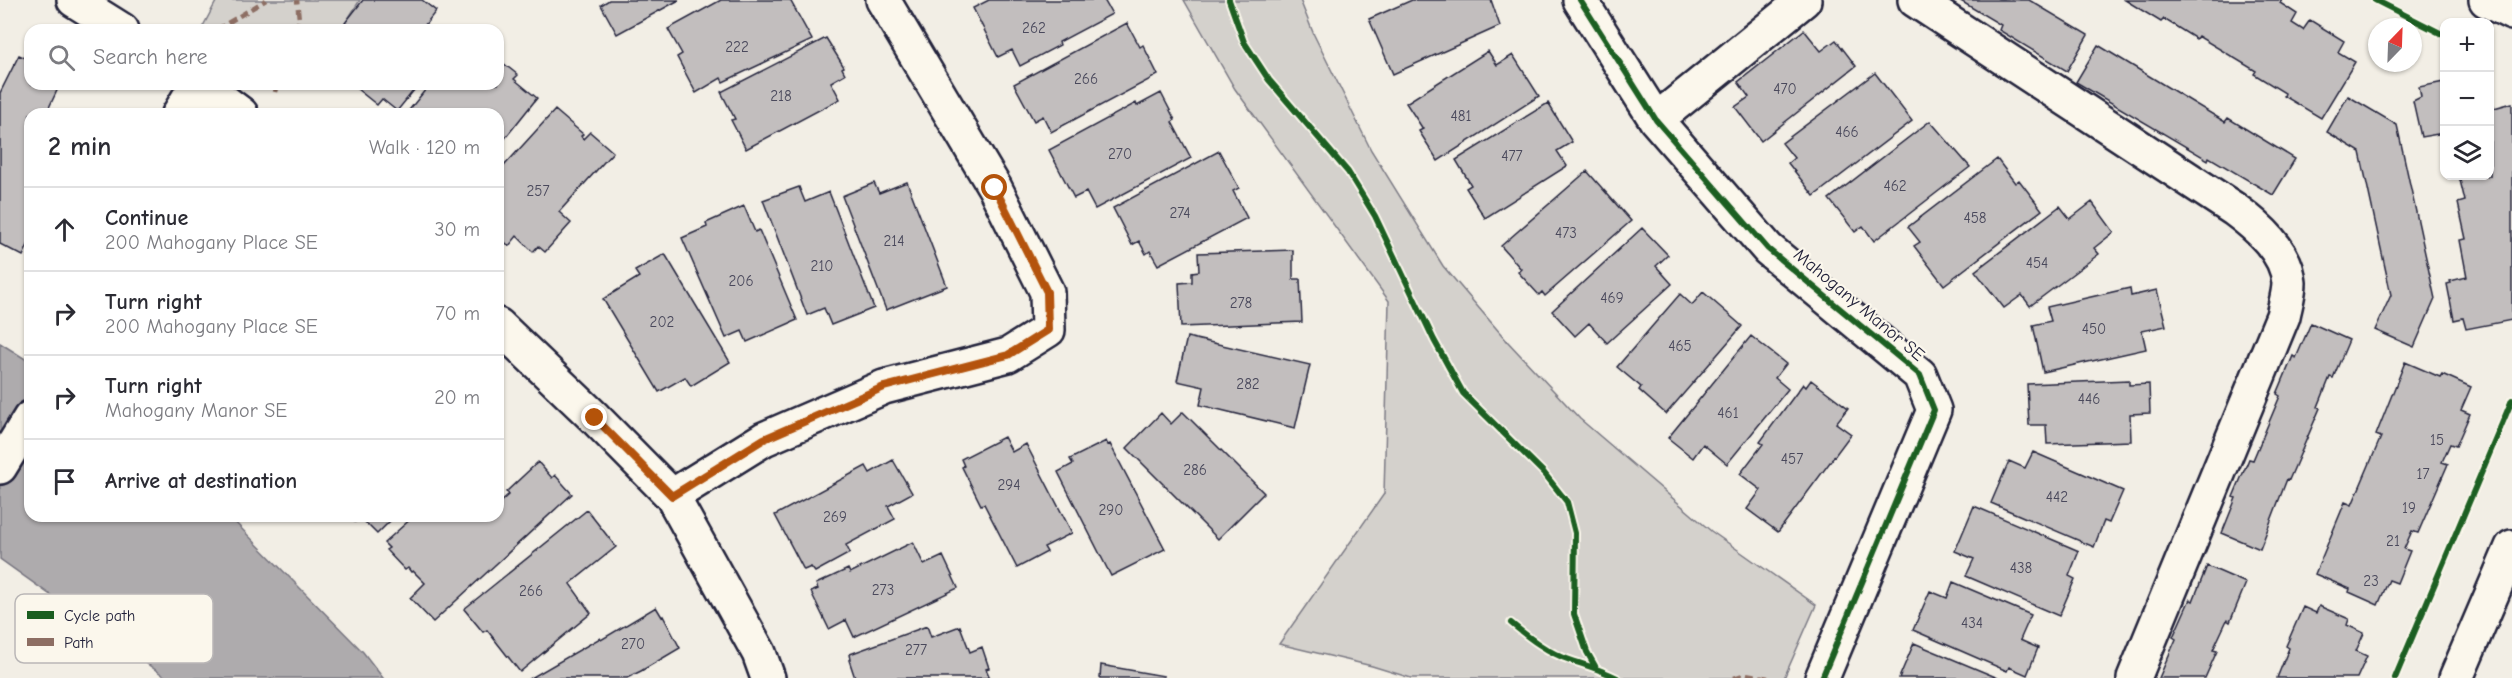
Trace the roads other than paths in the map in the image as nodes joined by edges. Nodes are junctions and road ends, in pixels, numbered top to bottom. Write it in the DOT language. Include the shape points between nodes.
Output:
graph roads {
  1 [pos="74,0"];
  2 [pos="883,0"];
  3 [pos="1580,0"];
  4 [pos="1804,0"];
  5 [pos="1915,0"];
  6 [pos="2486,0"];
  7 [pos="2512,13"];
  8 [pos="112,24"];
  9 [pos="195,90"];
  10 [pos="207,90"];
  11 [pos="183,108"];
  12 [pos="233,108"];
  13 [pos="1656,120"];
  14 [pos="504,331"];
  15 [pos="24,428"];
  16 [pos="0,467"];
  17 [pos="672,496"];
  18 [pos="2512,547"];
  19 [pos="768,678"];
  20 [pos="1822,678"];
  21 [pos="2134,678"];
  22 [pos="2456,678"];
  1 -- 8 [label="street"];
  2 -- 17 [label="street" via="995,188 1037,271 1047,292 1048,330 1008,355 884,387 764,439"];
  3 -- 13 [label="street, Mahogany Manor SE"];
  4 -- 13 [label="street"];
  5 -- 21 [label="street" via="2261,229 2280,256 2289,282 2283,316"];
  6 -- 7 [label="street"];
  9 -- 11 [label="street"];
  10 -- 12 [label="street"];
  13 -- 20 [label="street, Mahogany Manor SE" via="1768,249 1920,375 1934,410"];
  14 -- 17 [label="street"];
  15 -- 16 [label="street"];
  17 -- 19 [label="street" via="759,654"];
  18 -- 22 [label="street"];
}
